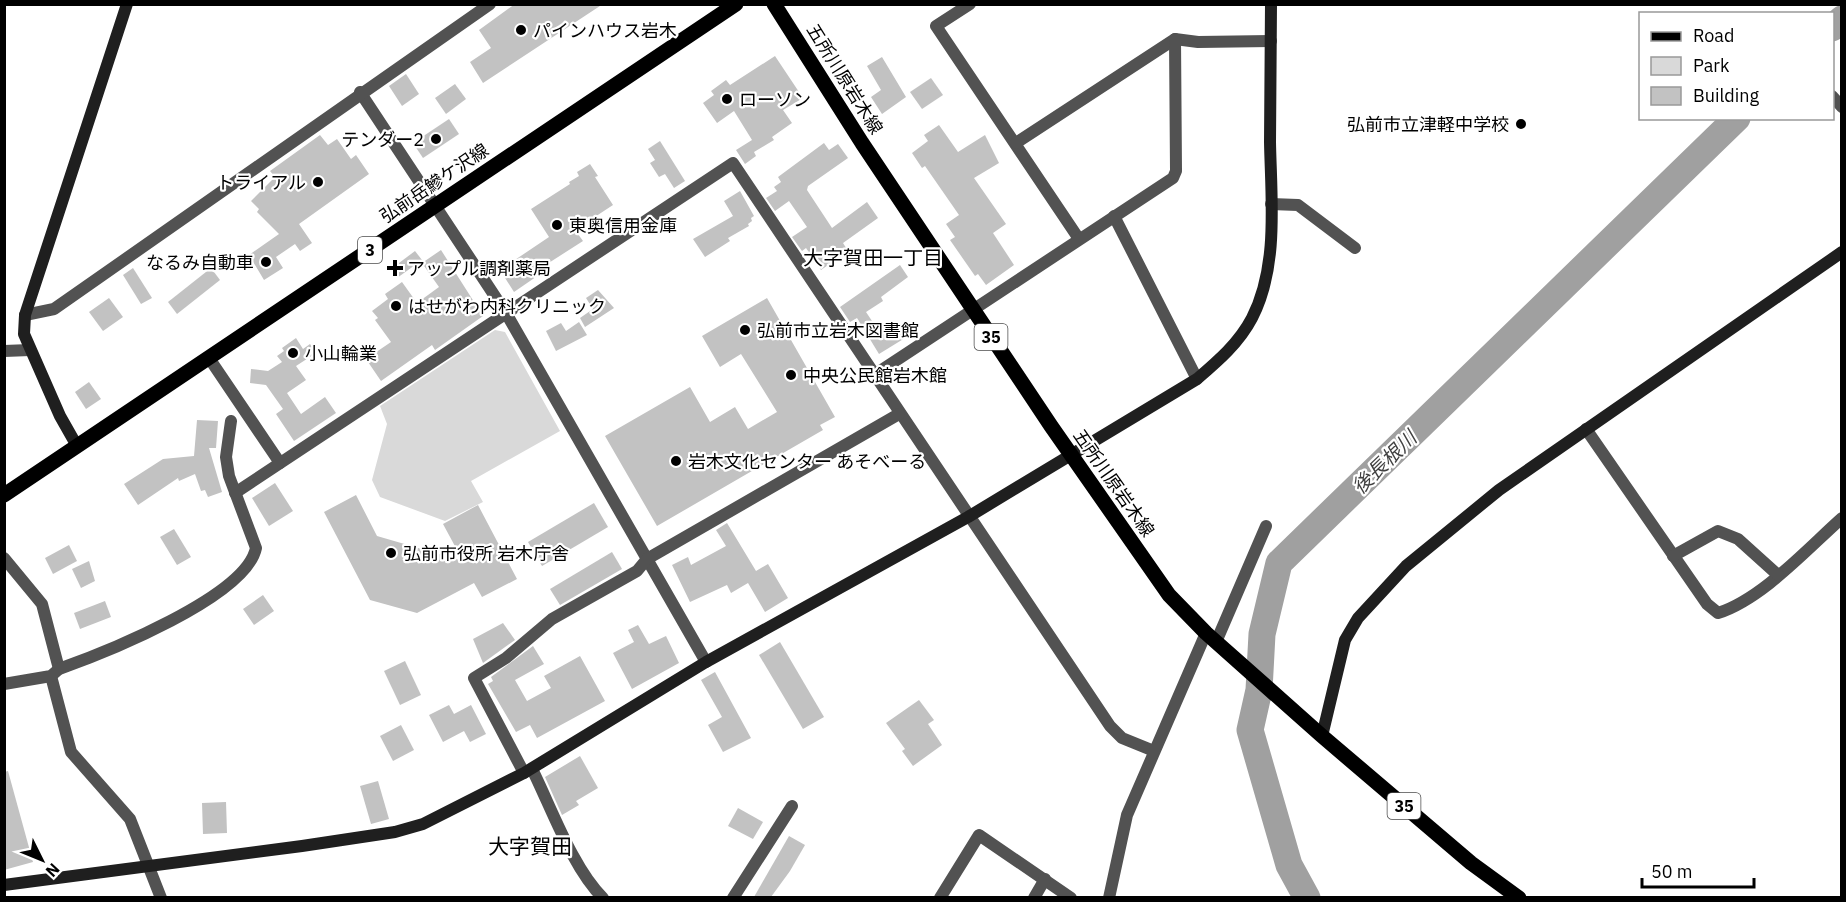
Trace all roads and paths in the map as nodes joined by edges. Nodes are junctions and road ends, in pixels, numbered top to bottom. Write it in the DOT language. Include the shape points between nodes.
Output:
graph roads {
  1 [pos="128,4"];
  2 [pos="490,4"];
  3 [pos="736,4"];
  4 [pos="774,4"];
  5 [pos="970,4"];
  6 [pos="1271,4"];
  7 [pos="1175,39"];
  8 [pos="1271,41"];
  9 [pos="360,92"];
  10 [pos="1016,142"];
  11 [pos="1270,204"];
  12 [pos="436,205"];
  13 [pos="1114,216"];
  14 [pos="1080,239"];
  15 [pos="1355,248"];
  16 [pos="1842,252"];
  17 [pos="973,310"];
  18 [pos="506,313"];
  19 [pos="25,315"];
  20 [pos="30,350"];
  21 [pos="4,351"];
  22 [pos="208,358"];
  23 [pos="874,375"];
  24 [pos="1197,379"];
  25 [pos="899,414"];
  26 [pos="231,421"];
  27 [pos="1586,429"];
  28 [pos="77,446"];
  29 [pos="1071,455"];
  30 [pos="280,463"];
  31 [pos="235,493"];
  32 [pos="4,495"];
  33 [pos="968,517"];
  34 [pos="1842,518"];
  35 [pos="1266,526"];
  36 [pos="1673,556"];
  37 [pos="4,558"];
  38 [pos="647,559"];
  39 [pos="1778,575"];
  40 [pos="1211,637"];
  41 [pos="706,662"];
  42 [pos="55,673"];
  43 [pos="4,684"];
  44 [pos="1322,736"];
  45 [pos="1154,751"];
  46 [pos="528,771"];
  47 [pos="792,806"];
  48 [pos="147,866"];
  49 [pos="1045,879"];
  50 [pos="4,885"];
  51 [pos="161,897"];
  52 [pos="603,897"];
  53 [pos="733,897"];
  54 [pos="940,897"];
  55 [pos="1034,897"];
  56 [pos="1071,897"];
  57 [pos="1109,897"];
  58 [pos="1520,897"];
  1 -- 19 [label="street"];
  2 -- 9 [label="street"];
  3 -- 12 [label="main road, 弘前岳鰺ケ沢線 / 3"];
  4 -- 17 [label="main road, 五所川原岩木線 / 35"];
  5 -- 10 [label="street" via="936,26"];
  6 -- 8 [label="street"];
  7 -- 8 [label="street"];
  7 -- 10 [label="street"];
  7 -- 13 [label="street" via="1176,171 1173,178"];
  8 -- 11 [label="street"];
  9 -- 12 [label="street"];
  9 -- 19 [label="street" via="54,309"];
  10 -- 14 [label="street"];
  11 -- 15 [label="street" via="1298,205"];
  11 -- 24 [label="street" via="1266,275 1252,318 1222,358"];
  12 -- 18 [label="street"];
  12 -- 22 [label="main road, 弘前岳鰺ケ沢線 / 3"];
  13 -- 14 [label="street"];
  13 -- 24 [label="street"];
  14 -- 17 [label="street"];
  16 -- 27 [label="street"];
  17 -- 23 [label="street"];
  17 -- 29 [label="main road, 五所川原岩木線 / 35"];
  18 -- 23 [label="street" via="733,163"];
  18 -- 30 [label="street"];
  18 -- 38 [label="street"];
  19 -- 20 [label="street" via="24,334"];
  20 -- 21 [label="street"];
  20 -- 28 [label="street"];
  22 -- 28 [label="main road, 弘前岳鰺ケ沢線 / 3"];
  22 -- 30 [label="street"];
  23 -- 25 [label="street"];
  24 -- 29 [label="street"];
  25 -- 33 [label="street"];
  25 -- 38 [label="street"];
  26 -- 31 [label="street" via="226,457"];
  27 -- 36 [label="street"];
  27 -- 44 [label="street" via="1499,490 1406,566 1359,618 1345,640"];
  28 -- 32 [label="main road, 弘前岳鰺ケ沢線 / 3"];
  29 -- 33 [label="street"];
  29 -- 40 [label="main road, 五所川原岩木線 / 35" via="1169,595"];
  30 -- 31 [label="street"];
  31 -- 42 [label="street" via="256,548 254,559 246,568 195,608 119,647"];
  33 -- 41 [label="street"];
  33 -- 45 [label="street" via="1110,726 1122,738"];
  34 -- 39 [label="street"];
  35 -- 40 [label="street"];
  36 -- 39 [label="street" via="1718,531 1737,538"];
  36 -- 39 [label="street" via="1707,604 1718,613 1734,608"];
  37 -- 42 [label="street" via="42,604"];
  38 -- 41 [label="street"];
  38 -- 46 [label="street" via="637,571 552,619 506,658 474,678"];
  40 -- 44 [label="main road, 五所川原岩木線 / 35"];
  40 -- 45 [label="street"];
  41 -- 46 [label="street"];
  42 -- 43 [label="street"];
  42 -- 48 [label="street" via="71,752 130,819"];
  44 -- 58 [label="main road, 五所川原岩木線 / 35" via="1472,863"];
  45 -- 57 [label="street" via="1127,815"];
  46 -- 48 [label="street" via="462,807 395,832"];
  46 -- 52 [label="street" via="580,867"];
  47 -- 53 [label="street"];
  48 -- 50 [label="street"];
  48 -- 51 [label="street"];
  49 -- 54 [label="street" via="979,835"];
  49 -- 55 [label="street"];
  49 -- 56 [label="street"];
}
